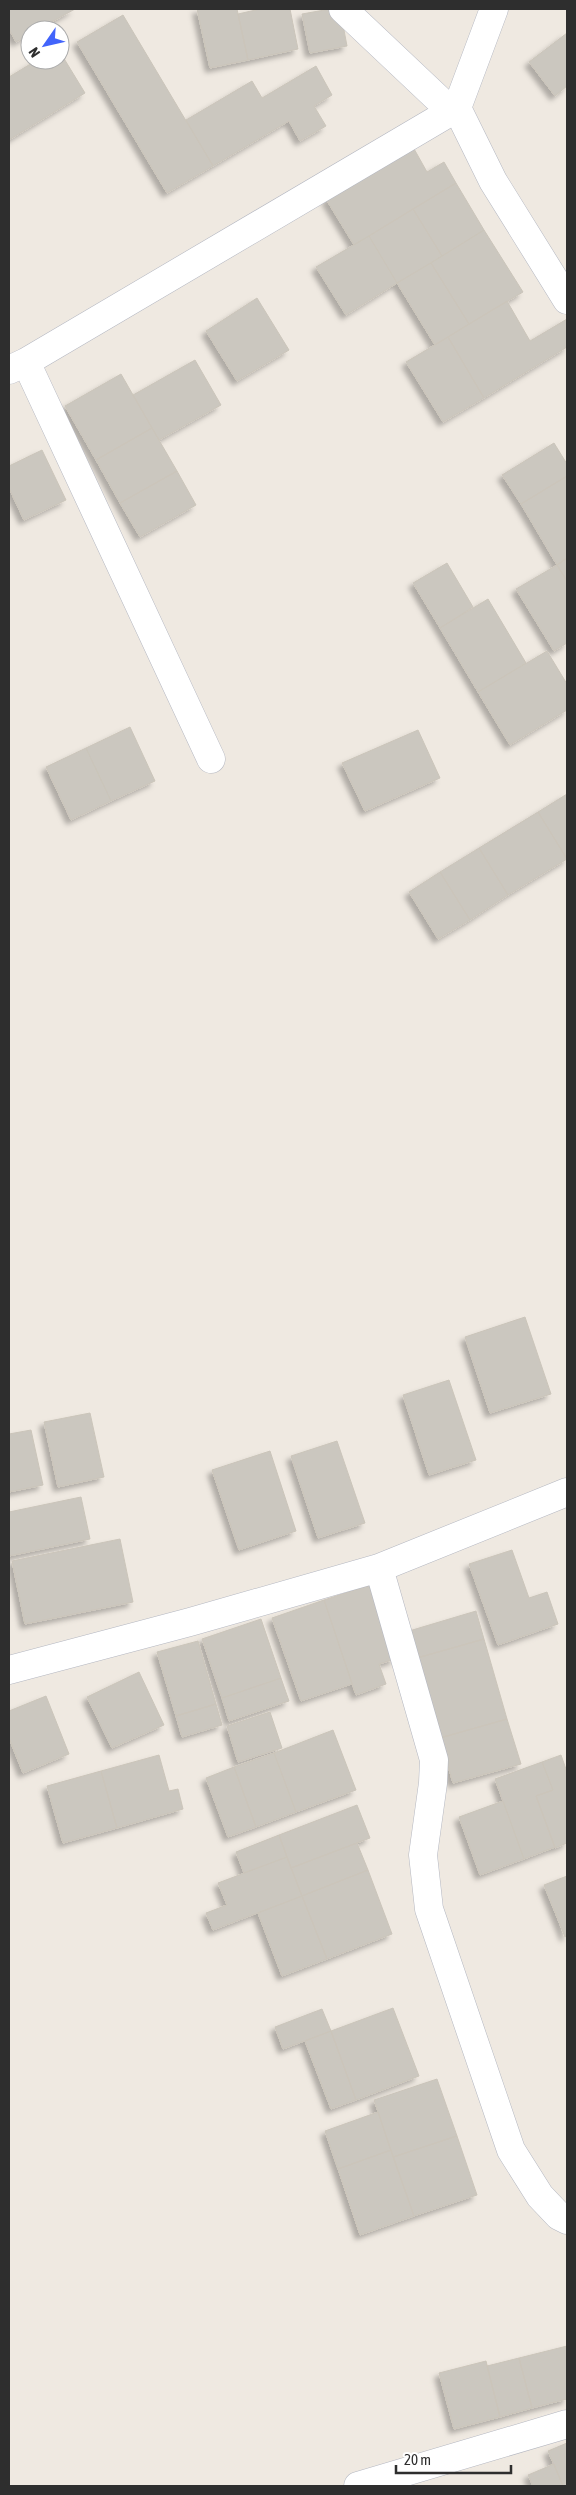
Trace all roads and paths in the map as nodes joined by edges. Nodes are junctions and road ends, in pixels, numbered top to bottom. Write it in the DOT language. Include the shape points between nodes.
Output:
graph roads {
  1 [pos="343,9"];
  2 [pos="494,9"];
  3 [pos="454,110"];
  4 [pos="567,300"];
  5 [pos="17,366"];
  6 [pos="211,759"];
  7 [pos="567,1492"];
  8 [pos="379,1568"];
  9 [pos="9,1670"];
  10 [pos="567,2220"];
  11 [pos="567,2424"];
  12 [pos="358,2486"];
  1 -- 3 [label="street"];
  2 -- 3 [label="street"];
  3 -- 4 [label="street" via="493,181"];
  3 -- 5 [label="street"];
  5 -- 6 [label="street"];
  7 -- 8 [label="street"];
  8 -- 9 [label="street"];
  8 -- 10 [label="street" via="434,1760 423,1855 429,1909 511,2150 540,2196"];
  11 -- 12 [label="street"];
}
